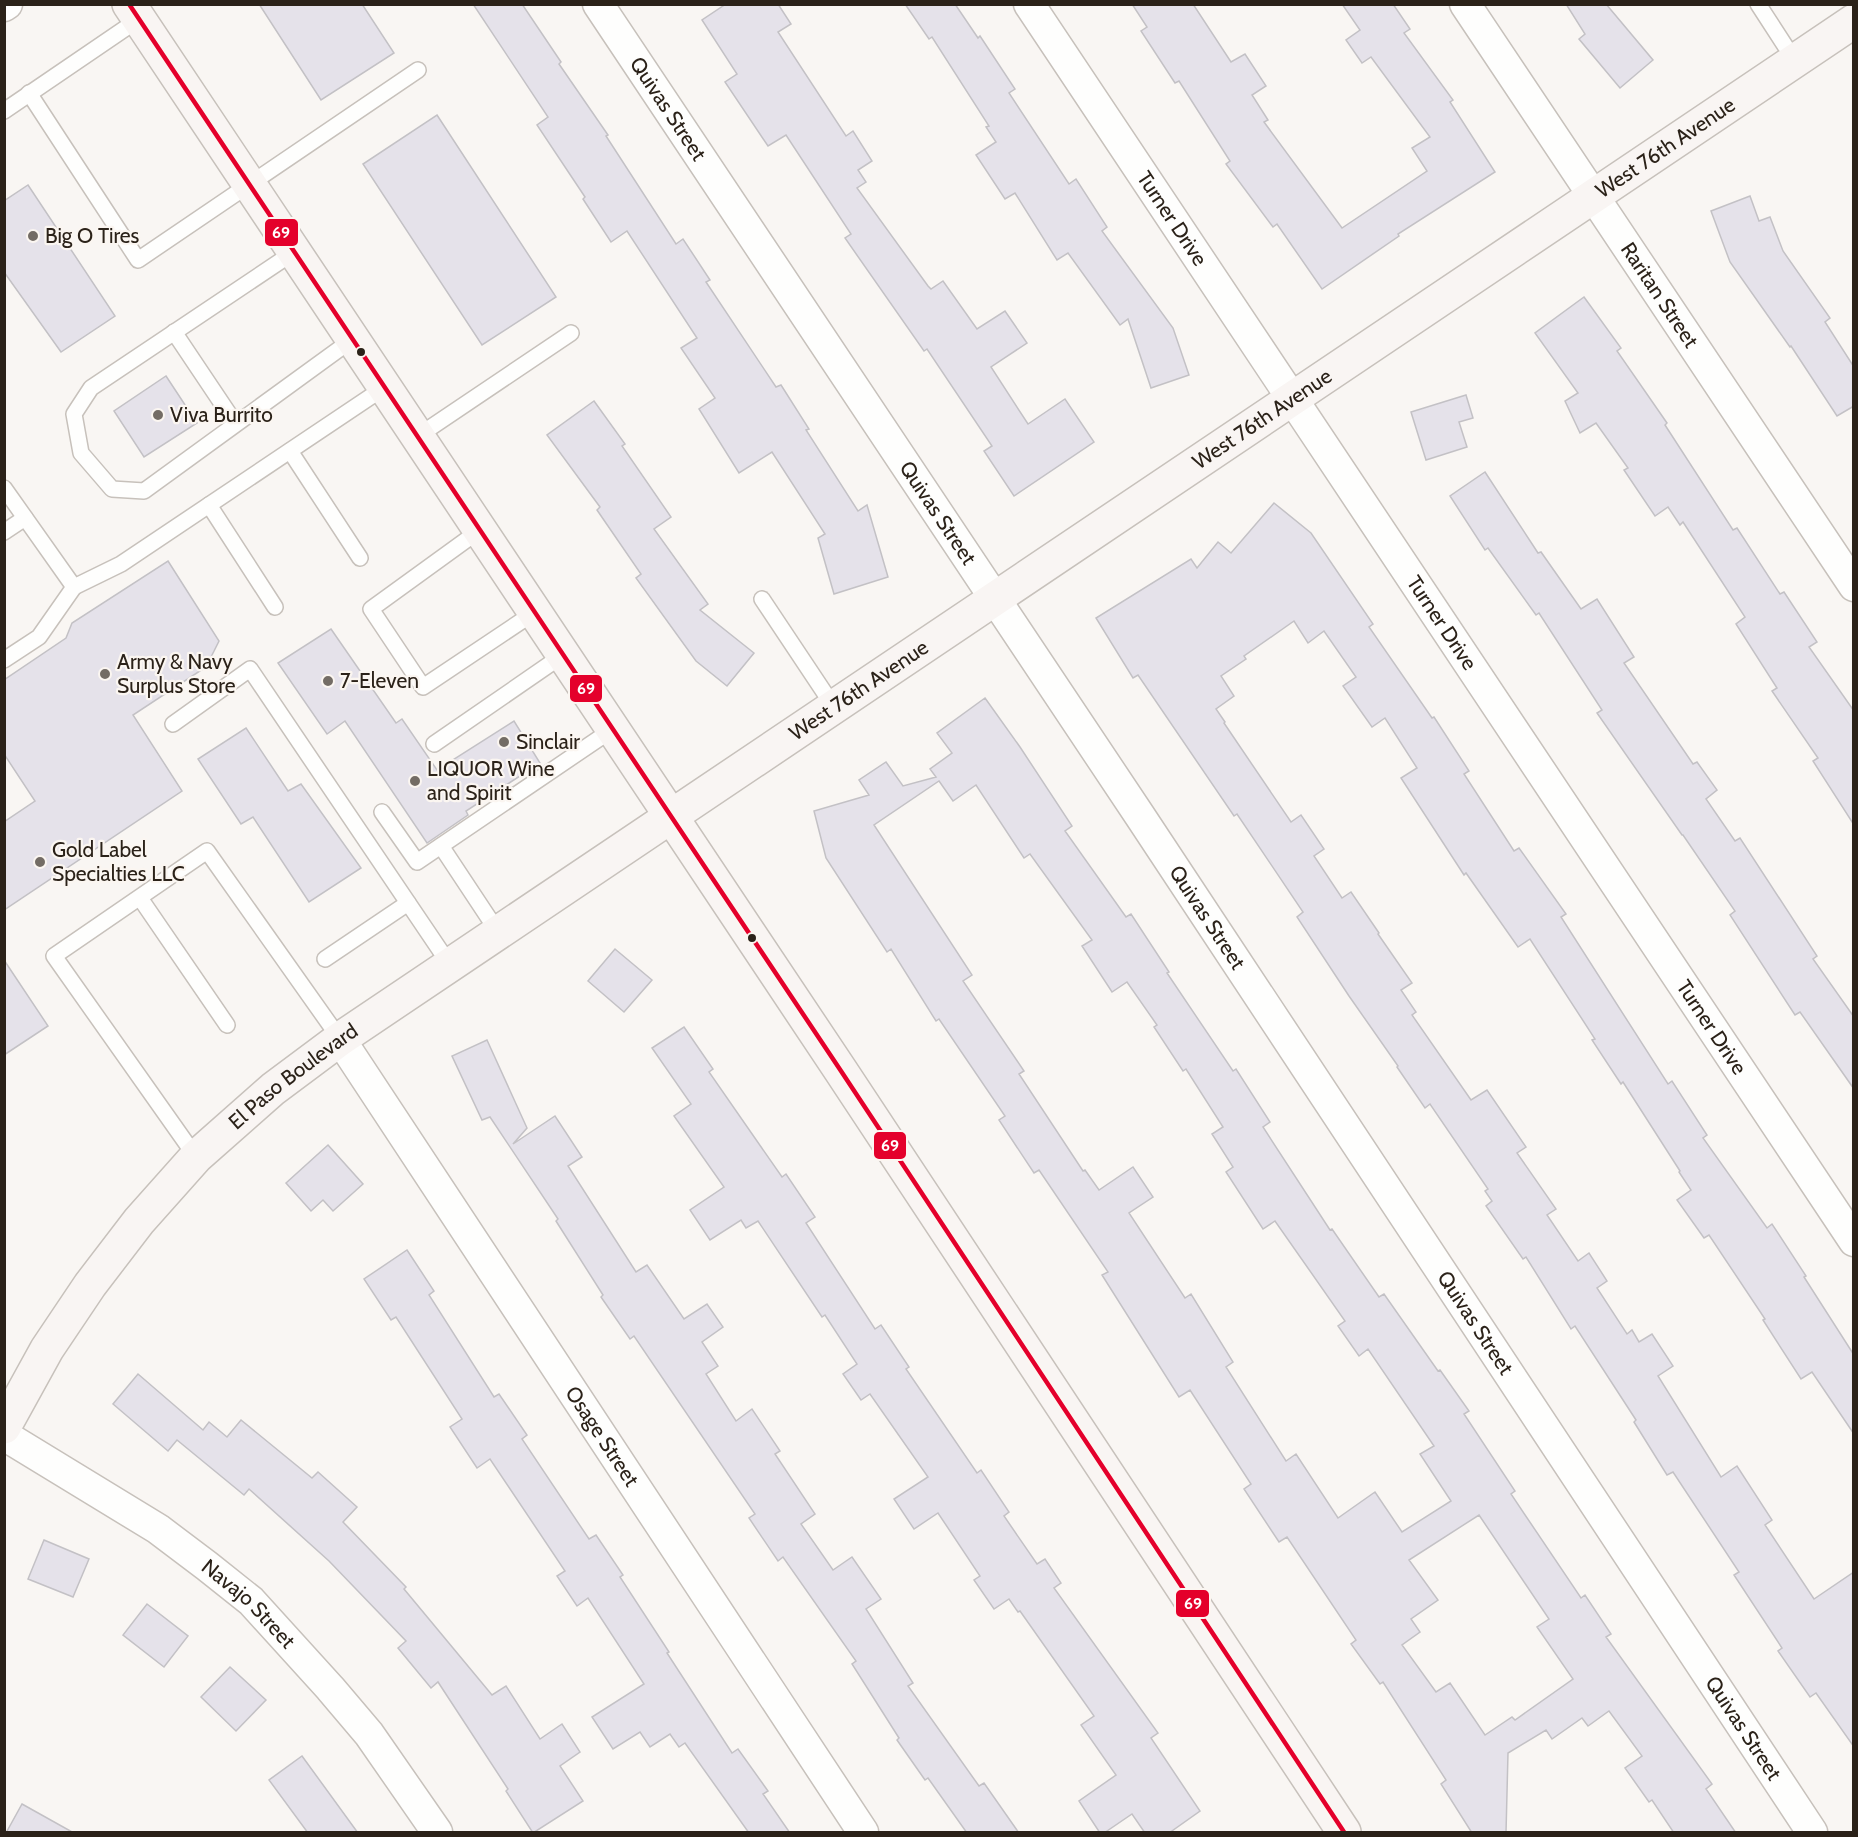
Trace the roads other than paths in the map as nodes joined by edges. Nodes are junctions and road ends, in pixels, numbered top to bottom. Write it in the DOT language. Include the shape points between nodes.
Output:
graph roads {
  1 [pos="598,4"];
  2 [pos="1029,4"];
  3 [pos="1465,4"];
  4 [pos="1758,4"];
  5 [pos="134,12"];
  6 [pos="1854,21"];
  7 [pos="1795,61"];
  8 [pos="418,70"];
  9 [pos="29,93"];
  10 [pos="4,111"];
  11 [pos="250,185"];
  12 [pos="1593,196"];
  13 [pos="294,252"];
  14 [pos="174,333"];
  15 [pos="571,333"];
  16 [pos="353,339"];
  17 [pos="385,387"];
  18 [pos="1292,399"];
  19 [pos="235,423"];
  20 [pos="418,436"];
  21 [pos="290,451"];
  22 [pos="4,488"];
  23 [pos="208,505"];
  24 [pos="25,518"];
  25 [pos="480,530"];
  26 [pos="4,532"];
  27 [pos="360,558"];
  28 [pos="1854,586"];
  29 [pos="74,587"];
  30 [pos="762,599"];
  31 [pos="994,599"];
  32 [pos="275,607"];
  33 [pos="535,612"];
  34 [pos="563,655"];
  35 [pos="4,660"];
  36 [pos="834,707"];
  37 [pos="173,724"];
  38 [pos="613,729"];
  39 [pos="434,744"];
  40 [pos="382,812"];
  41 [pos="671,816"];
  42 [pos="441,846"];
  43 [pos="140,898"];
  44 [pos="408,903"];
  45 [pos="498,932"];
  46 [pos="326,959"];
  47 [pos="450,965"];
  48 [pos="227,1024"];
  49 [pos="340,1039"];
  50 [pos="195,1157"];
  51 [pos="1854,1241"];
  52 [pos="4,1427"];
  53 [pos="4,1435"];
  54 [pos="437,1833"];
  55 [pos="863,1833"];
  56 [pos="1344,1833"];
  57 [pos="1812,1833"];
  1 -- 31 [label="street, Quivas Street"];
  2 -- 18 [label="street, Turner Drive"];
  3 -- 12 [label="street, Raritan Street"];
  4 -- 7 [label="lane"];
  5 -- 9 [label="lane"];
  5 -- 11 [label="street"];
  6 -- 7 [label="street, West 76th Avenue"];
  7 -- 12 [label="street, West 76th Avenue"];
  8 -- 11 [label="lane"];
  9 -- 10 [label="lane"];
  9 -- 11 [label="lane" via="138,260"];
  11 -- 13 [label="street"];
  12 -- 18 [label="street, West 76th Avenue"];
  12 -- 28 [label="street, Raritan Street"];
  13 -- 14 [label="lane"];
  13 -- 16 [label="street"];
  14 -- 19 [label="lane"];
  14 -- 19 [label="lane" via="91,388 74,414 81,453 112,489 144,491"];
  15 -- 20 [label="lane"];
  16 -- 17 [label="street"];
  16 -- 19 [label="lane"];
  17 -- 20 [label="street"];
  17 -- 21 [label="lane"];
  18 -- 31 [label="street, West 76th Avenue"];
  18 -- 51 [label="street, Turner Drive"];
  20 -- 25 [label="street"];
  21 -- 23 [label="lane"];
  21 -- 27 [label="lane"];
  22 -- 24 [label="lane"];
  23 -- 29 [label="lane" via="121,564"];
  23 -- 32 [label="lane"];
  24 -- 26 [label="lane"];
  24 -- 29 [label="lane"];
  25 -- 33 [label="street"];
  25 -- 33 [label="lane" via="371,609 423,687"];
  29 -- 35 [label="lane" via="39,637"];
  30 -- 36 [label="lane"];
  31 -- 36 [label="street, West 76th Avenue"];
  31 -- 57 [label="street, Quivas Street"];
  33 -- 34 [label="street"];
  34 -- 38 [label="street"];
  34 -- 39 [label="lane"];
  36 -- 41 [label="street, West 76th Avenue"];
  37 -- 44 [label="lane" via="250,669"];
  38 -- 41 [label="street"];
  38 -- 42 [label="lane"];
  40 -- 42 [label="lane" via="417,862"];
  41 -- 45 [label="street, El Paso Boulevard"];
  41 -- 56 [label="street"];
  42 -- 45 [label="lane"];
  43 -- 48 [label="lane"];
  43 -- 49 [label="lane" via="207,851"];
  43 -- 50 [label="lane" via="54,956"];
  44 -- 46 [label="lane"];
  44 -- 47 [label="lane"];
  45 -- 47 [label="street, El Paso Boulevard"];
  47 -- 49 [label="street, El Paso Boulevard"];
  49 -- 50 [label="street, El Paso Boulevard" via="273,1089"];
  49 -- 55 [label="street, Osage Street"];
  50 -- 52 [label="street, El Paso Boulevard" via="90,1285 47,1349"];
  53 -- 54 [label="street, Navajo Street" via="158,1529 251,1601 369,1734"];
}
